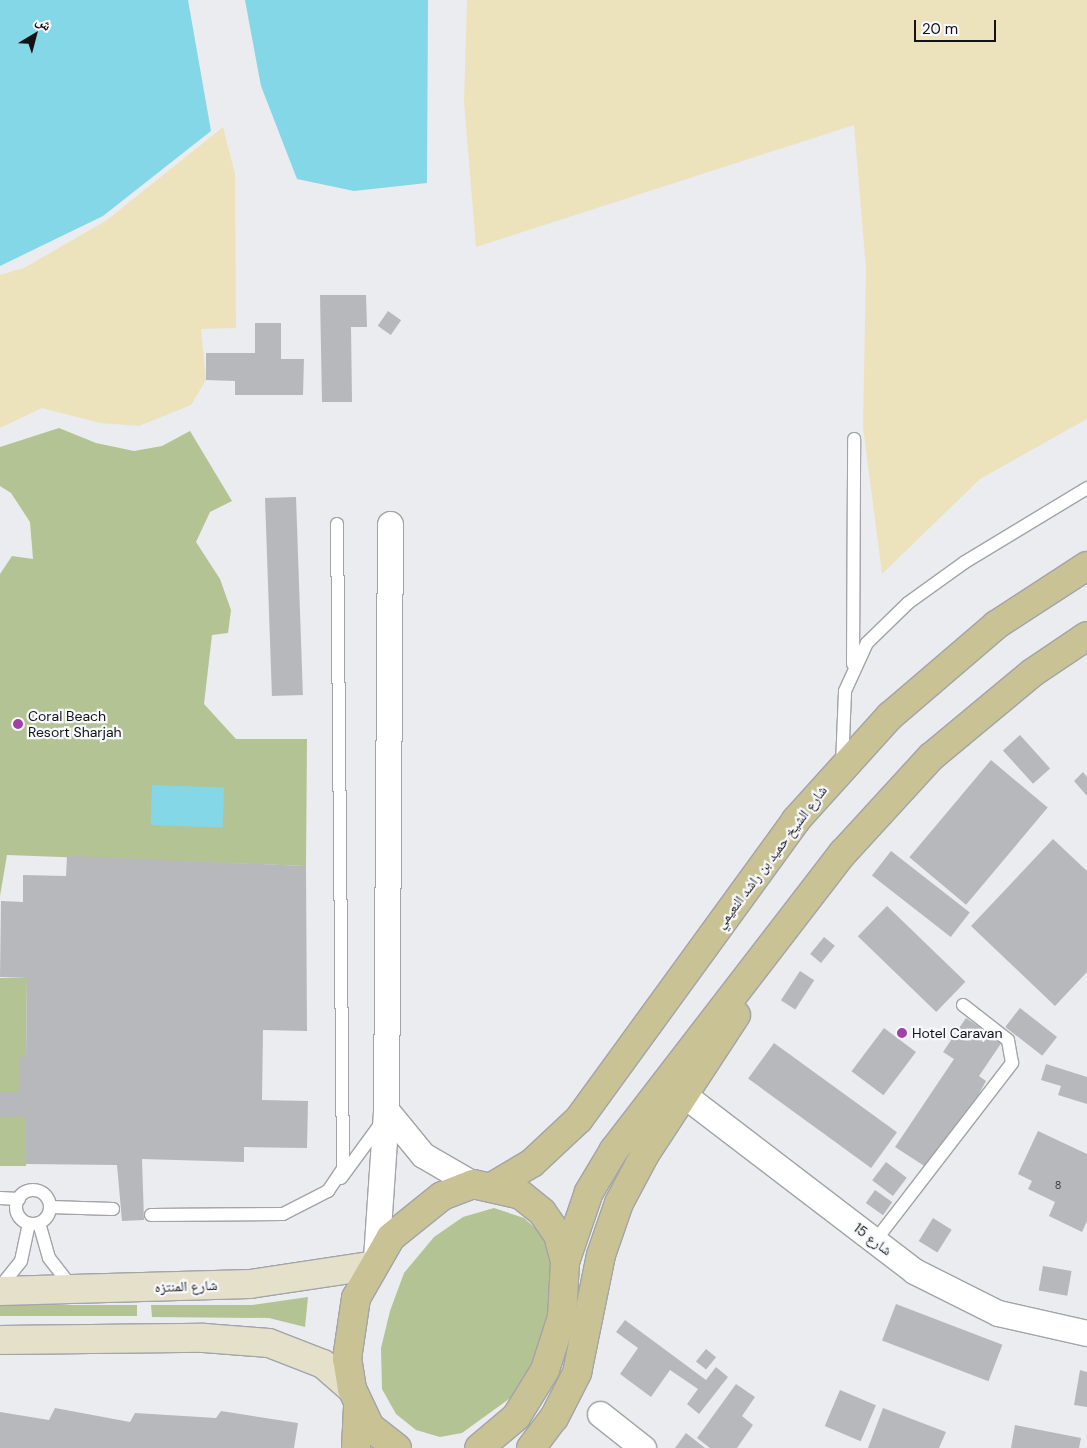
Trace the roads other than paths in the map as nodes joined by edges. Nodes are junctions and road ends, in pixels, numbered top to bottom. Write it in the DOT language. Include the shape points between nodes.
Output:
graph roads {
  1 [pos="854,439"];
  2 [pos="1087,488"];
  3 [pos="337,524"];
  4 [pos="390,524"];
  5 [pos="1087,566"];
  6 [pos="1087,636"];
  7 [pos="853,666"];
  8 [pos="842,766"];
  9 [pos="753,967"];
  10 [pos="963,1005"];
  11 [pos="684,1095"];
  12 [pos="386,1110"];
  13 [pos="339,1180"];
  14 [pos="484,1185"];
  15 [pos="0,1198"];
  16 [pos="18,1199"];
  17 [pos="50,1207"];
  18 [pos="113,1209"];
  19 [pos="152,1215"];
  20 [pos="34,1224"];
  21 [pos="875,1241"];
  22 [pos="373,1262"];
  23 [pos="565,1262"];
  24 [pos="0,1289"];
  25 [pos="76,1290"];
  26 [pos="1087,1332"];
  27 [pos="0,1340"];
  28 [pos="355,1398"];
  29 [pos="600,1414"];
  30 [pos="488,1444"];
  31 [pos="356,1448"];
  32 [pos="397,1448"];
  33 [pos="531,1448"];
  34 [pos="643,1448"];
  1 -- 7 [label="lane"];
  2 -- 7 [label="lane" via="1017,528 908,603 867,643"];
  3 -- 13 [label="lane" via="344,1149"];
  4 -- 12 [label="street"];
  5 -- 8 [label="main road, شارع الشيخ حميد بن راشد النعيمي" via="996,625 941,669"];
  6 -- 9 [label="main road" via="1032,673 931,757 843,853"];
  7 -- 8 [label="lane" via="845,691"];
  8 -- 14 [label="main road, شارع الشيخ حميد بن راشد النعيمي" via="796,820 579,1119 532,1163"];
  9 -- 11 [label="main road" via="730,1026"];
  9 -- 23 [label="main road" via="600,1171 579,1215"];
  10 -- 21 [label="lane" via="1008,1040 1012,1064"];
  11 -- 21 [label="street, شارع 15"];
  11 -- 33 [label="main road" via="619,1203 601,1255 577,1373 554,1418"];
  12 -- 13 [label="lane" via="372,1141"];
  12 -- 14 [label="street" via="424,1155"];
  12 -- 22 [label="street"];
  13 -- 19 [label="lane" via="316,1200 283,1214"];
  14 -- 22 [label="main road, شارع الشيخ حميد بن راشد النعيمي" via="415,1214"];
  14 -- 23 [label="main road" via="521,1195 542,1212 558,1235"];
  15 -- 16 [label="lane"];
  16 -- 17 [label="lane" via="34,1190 46,1195"];
  16 -- 20 [label="lane" via="18,1215"];
  17 -- 18 [label="lane"];
  17 -- 20 [label="lane"];
  20 -- 24 [label="lane" via="21,1261"];
  20 -- 25 [label="lane" via="49,1258"];
  21 -- 26 [label="street, شارع 15" via="914,1271 998,1313"];
  22 -- 25 [label="main road, شارع المنتزه" via="250,1284"];
  22 -- 28 [label="main road" via="348,1328"];
  23 -- 30 [label="main road" via="562,1317 545,1370 516,1417"];
  24 -- 25 [label="main road, شارع المنتزه"];
  27 -- 28 [label="main road" via="204,1338 259,1342 323,1364"];
  28 -- 31 [label="main road"];
  28 -- 32 [label="main road" via="370,1428"];
  29 -- 34 [label="street"];
}
